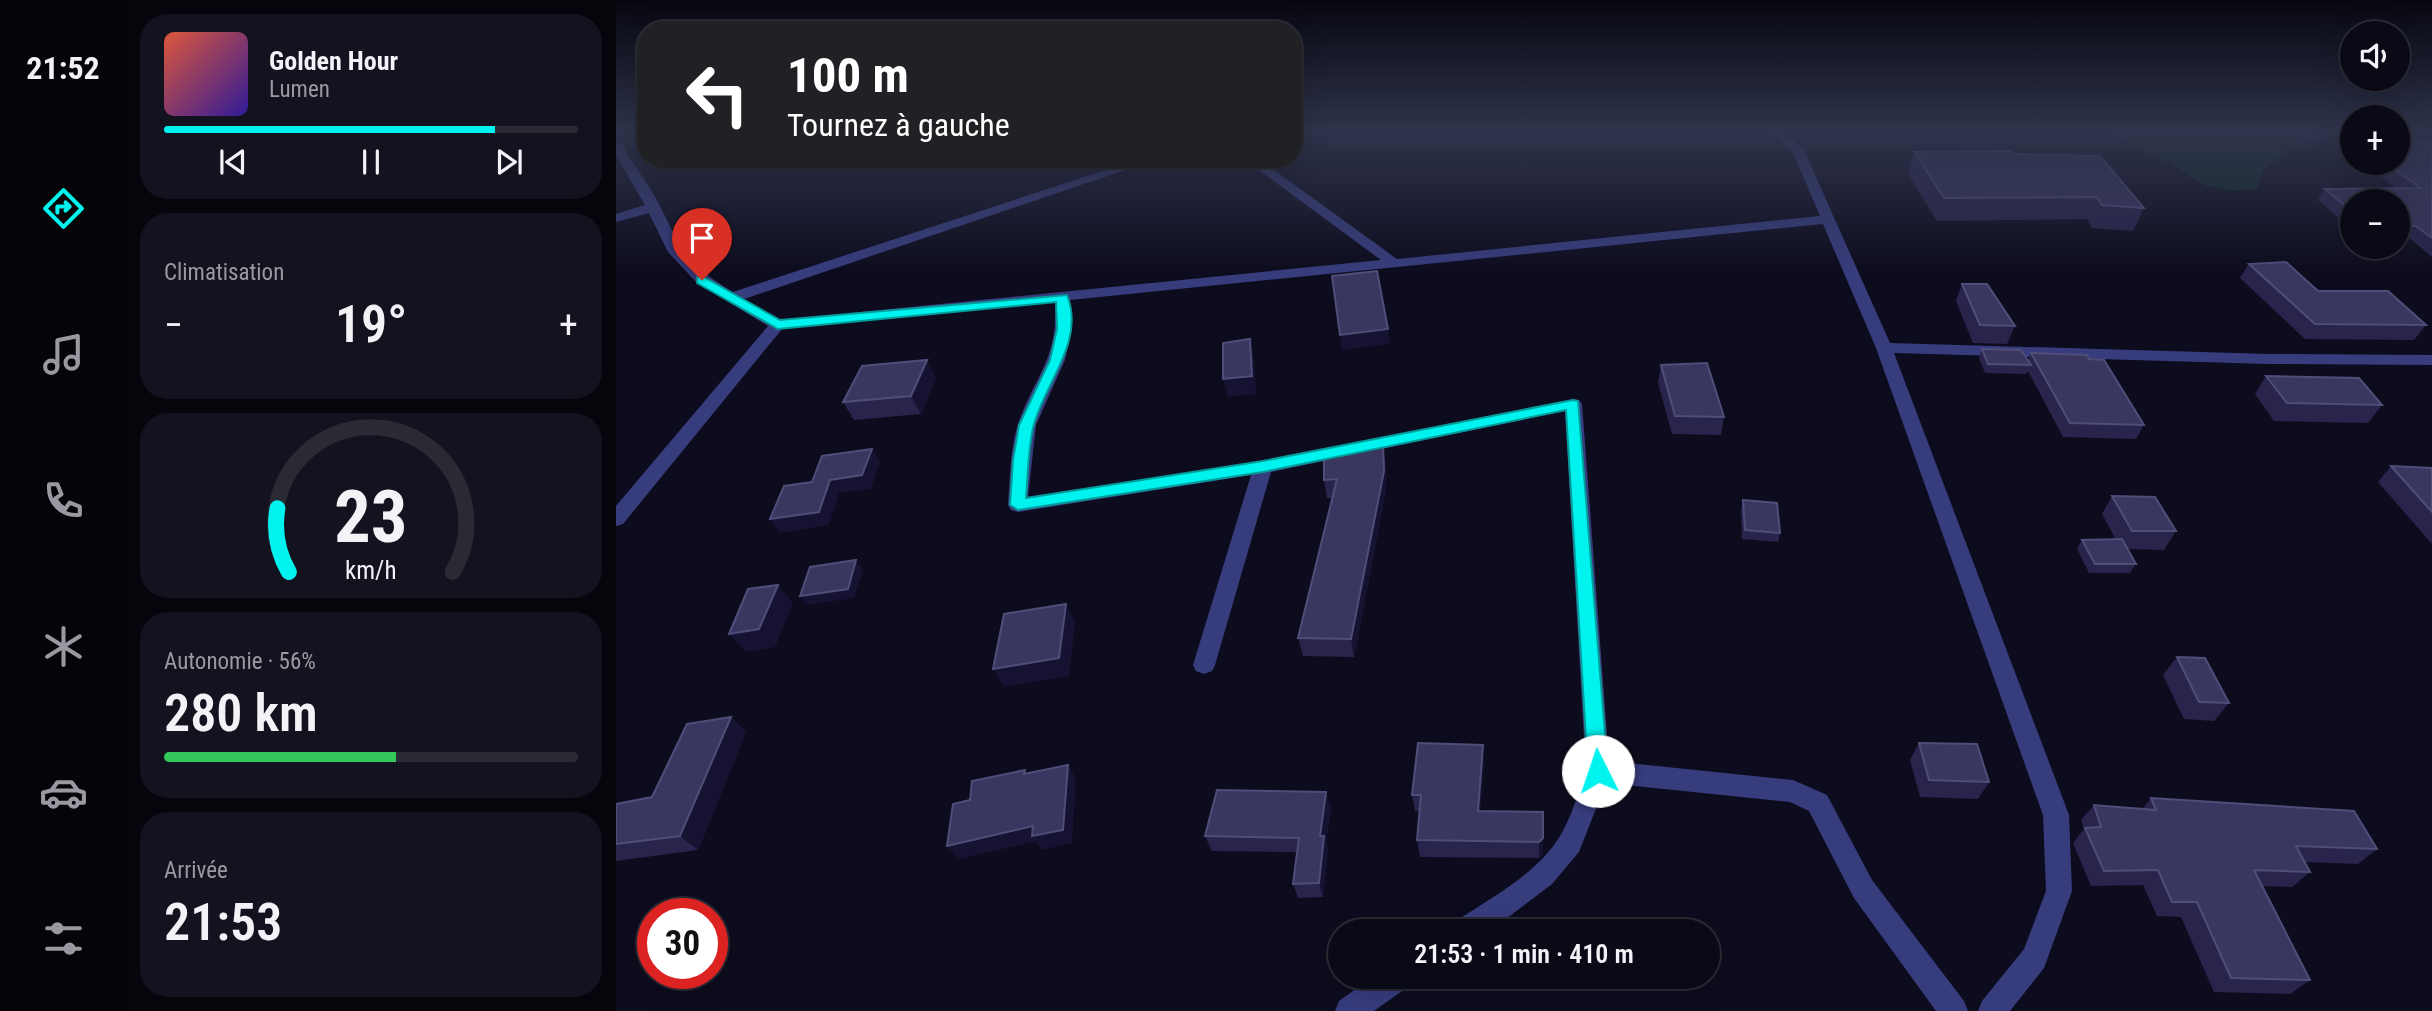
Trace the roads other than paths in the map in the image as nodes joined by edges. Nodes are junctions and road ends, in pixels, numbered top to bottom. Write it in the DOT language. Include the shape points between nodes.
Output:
graph roads {
  1 [pos="635,178"];
  2 [pos="1094,178"];
  3 [pos="1277,178"];
  4 [pos="1809,178"];
  5 [pos="653,208"];
  6 [pos="616,218"];
  7 [pos="1826,220"];
  8 [pos="1394,263"];
  9 [pos="1062,297"];
  10 [pos="732,298"];
  11 [pos="778,325"];
  12 [pos="1884,348"];
  13 [pos="2432,360"];
  14 [pos="1263,467"];
  15 [pos="616,519"];
  16 [pos="1204,665"];
  17 [pos="1598,771"];
  18 [pos="1482,919"];
  19 [pos="1380,989"];
  20 [pos="1349,1011"];
  21 [pos="1954,1011"];
  22 [pos="1992,1011"];
  1 -- 5 [label="street"];
  2 -- 10 [label="street"];
  3 -- 8 [label="street"];
  4 -- 7 [label="street"];
  5 -- 6 [label="street"];
  5 -- 10 [label="street" via="675,252 702,280"];
  7 -- 8 [label="street"];
  7 -- 12 [label="street"];
  8 -- 9 [label="street"];
  9 -- 11 [label="street"];
  9 -- 14 [label="street" via="1064,329 1057,360 1027,425 1018,505"];
  10 -- 11 [label="street"];
  11 -- 15 [label="street"];
  12 -- 13 [label="street"];
  12 -- 22 [label="street" via="2056,815 2059,891 2034,958"];
  14 -- 16 [label="street"];
  14 -- 17 [label="street" via="1573,404"];
  17 -- 18 [label="street" via="1565,851 1535,883"];
  17 -- 21 [label="street" via="1793,790 1818,803 1863,889"];
  19 -- 20 [label="street"];
}
